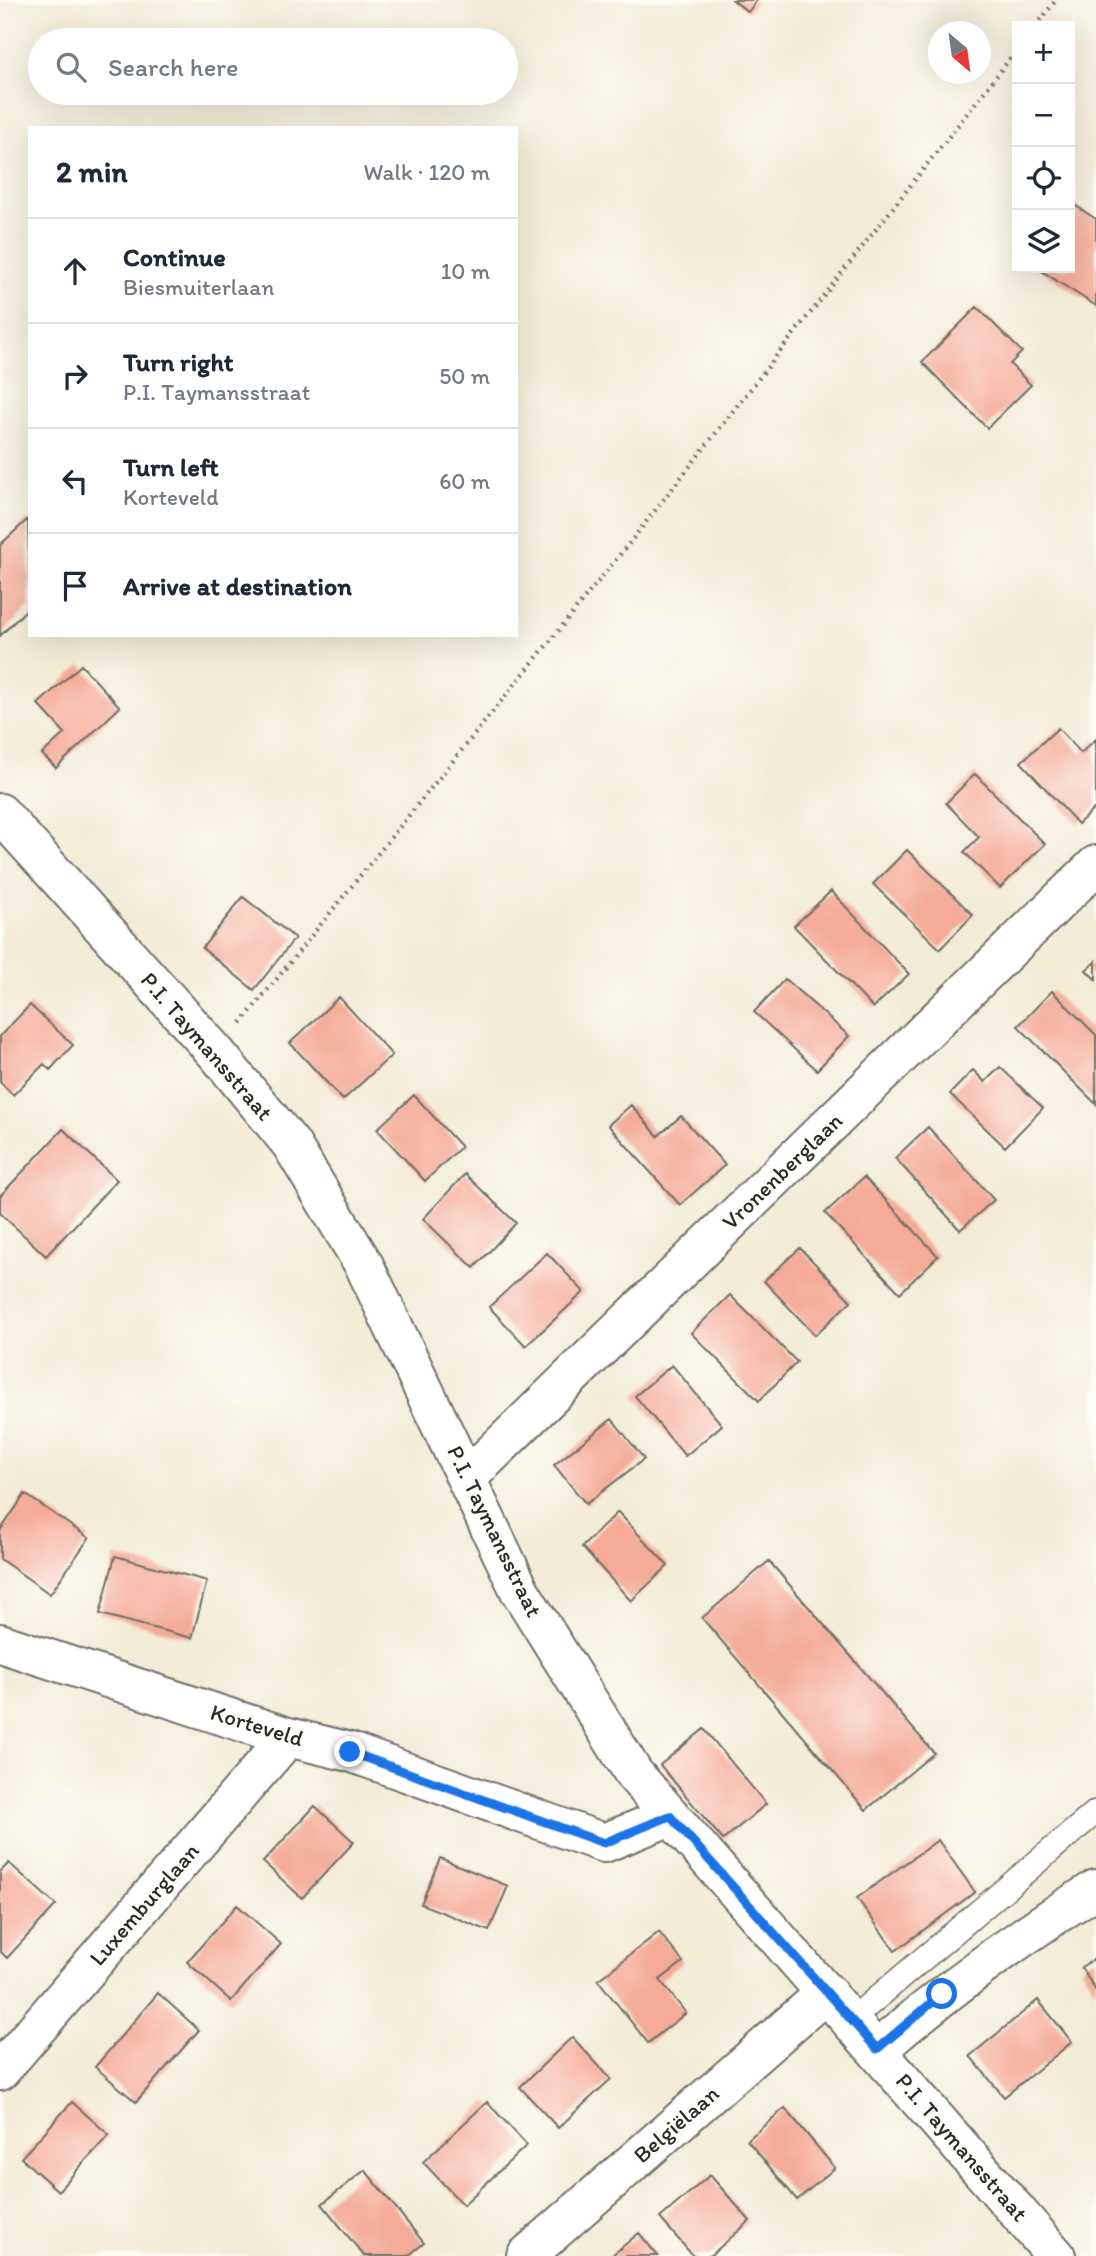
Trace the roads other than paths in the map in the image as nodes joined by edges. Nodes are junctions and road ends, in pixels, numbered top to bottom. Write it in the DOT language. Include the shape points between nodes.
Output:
graph roads {
  1 [pos="0,813"];
  2 [pos="1096,865"];
  3 [pos="468,1477"];
  4 [pos="0,1643"];
  5 [pos="288,1737"];
  6 [pos="1096,1812"];
  7 [pos="670,1816"];
  8 [pos="1096,1889"];
  9 [pos="839,2006"];
  10 [pos="877,2049"];
  11 [pos="0,2071"];
  12 [pos="526,2256"];
  13 [pos="1056,2256"];
  1 -- 3 [label="street, P.I. Taymansstraat" via="291,1144 364,1265"];
  2 -- 3 [label="street, Vronenberglaan"];
  3 -- 7 [label="street, P.I. Taymansstraat" via="520,1591 634,1774"];
  4 -- 5 [label="street, Korteveld"];
  5 -- 7 [label="street, Korteveld" via="350,1752 604,1843"];
  5 -- 11 [label="street, Luxemburglaan"];
  6 -- 9 [label="lane"];
  7 -- 9 [label="street, P.I. Taymansstraat"];
  8 -- 10 [label="street" via="1013,1941"];
  9 -- 10 [label="street, P.I. Taymansstraat"];
  9 -- 12 [label="street, Belgiëlaan"];
  10 -- 13 [label="street, P.I. Taymansstraat"];
}
